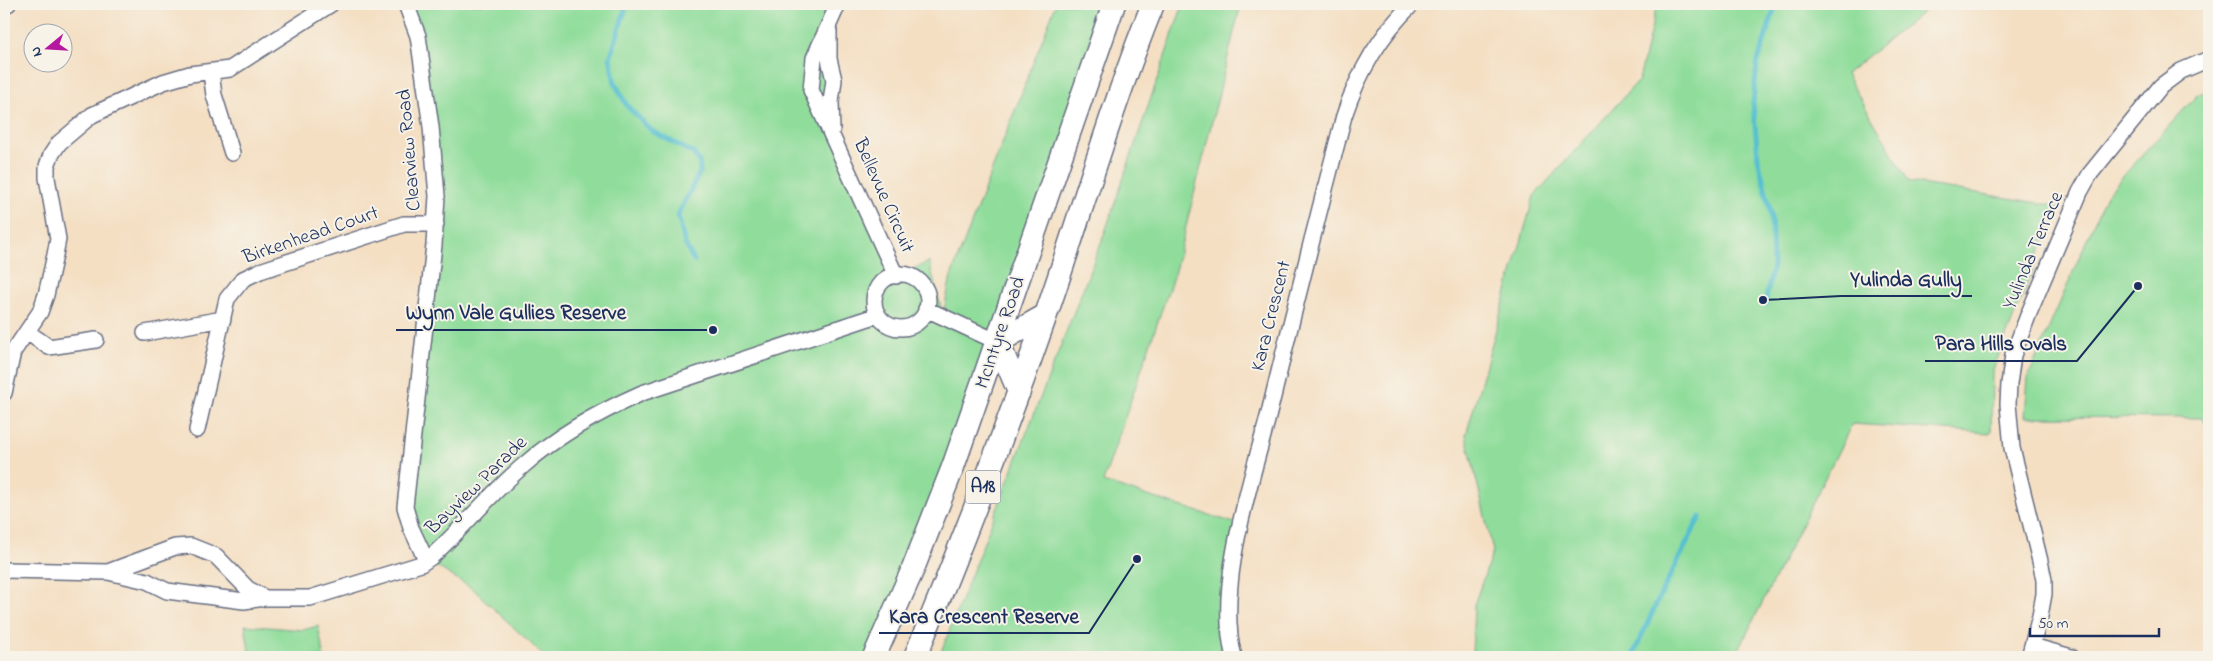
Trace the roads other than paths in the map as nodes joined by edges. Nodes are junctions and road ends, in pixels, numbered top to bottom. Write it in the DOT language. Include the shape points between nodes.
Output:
graph roads {
  1 [pos="8,4"];
  2 [pos="331,4"];
  3 [pos="406,4"];
  4 [pos="838,4"];
  5 [pos="1114,4"];
  6 [pos="1153,4"];
  7 [pos="1412,4"];
  8 [pos="4,5"];
  9 [pos="829,27"];
  10 [pos="2209,59"];
  11 [pos="210,73"];
  12 [pos="832,134"];
  13 [pos="232,154"];
  14 [pos="436,224"];
  15 [pos="896,276"];
  16 [pos="926,309"];
  17 [pos="878,315"];
  18 [pos="1046,315"];
  19 [pos="222,318"];
  20 [pos="27,332"];
  21 [pos="144,333"];
  22 [pos="96,340"];
  23 [pos="998,342"];
  24 [pos="1018,392"];
  25 [pos="4,393"];
  26 [pos="197,430"];
  27 [pos="426,560"];
  28 [pos="4,570"];
  29 [pos="108,572"];
  30 [pos="265,598"];
  31 [pos="2030,652"];
  32 [pos="874,657"];
  33 [pos="915,657"];
  34 [pos="1234,657"];
  35 [pos="2070,657"];
  1 -- 8 [label="street"];
  2 -- 11 [label="street" via="230,69"];
  3 -- 14 [label="street, Clearview Road" via="418,36 431,127"];
  4 -- 9 [label="street, Bellevue Circuit"];
  5 -- 23 [label="main road, McIntyre Road / A18"];
  6 -- 18 [label="main road, McIntyre Road / A18"];
  7 -- 34 [label="street, Kara Crescent" via="1384,35 1368,60 1357,79 1344,116 1241,525 1228,605"];
  9 -- 12 [label="street, Bellevue Circuit" via="829,59 834,80"];
  9 -- 12 [label="street, Bellevue Circuit" via="814,58 812,90"];
  10 -- 31 [label="street, Yulinda Terrace" via="2181,71 2161,86 2090,174 2013,355 2008,404 2012,448 2044,580 2040,616"];
  11 -- 13 [label="street"];
  11 -- 20 [label="street" via="190,74 163,82 92,115 59,142 47,166 58,238 46,295"];
  12 -- 15 [label="street, Bellevue Circuit"];
  14 -- 19 [label="street, Birkenhead Court" via="404,224 260,270 243,279 232,292"];
  14 -- 27 [label="street, Clearview Road" via="405,507"];
  15 -- 16 [label="street" via="905,274 923,286 927,294"];
  15 -- 17 [label="street" via="882,282 875,295"];
  16 -- 17 [label="street" via="923,317 907,328 886,324"];
  16 -- 23 [label="street"];
  17 -- 27 [label="street, Bayview Parade" via="642,393 595,415 523,465 445,545"];
  18 -- 23 [label="main road"];
  18 -- 24 [label="main road, McIntyre Road / A18"];
  19 -- 21 [label="street"];
  19 -- 26 [label="street, Birkenhead Court"];
  20 -- 22 [label="street" via="49,347"];
  20 -- 25 [label="street" via="14,352"];
  23 -- 24 [label="main road"];
  23 -- 32 [label="main road, McIntyre Road / A18" via="913,569"];
  24 -- 33 [label="main road, McIntyre Road / A18"];
  27 -- 30 [label="street, Bayview Parade" via="310,598"];
  28 -- 29 [label="street, Bayview Parade"];
  29 -- 30 [label="street, Bayview Parade" via="147,581 167,591 244,601"];
  29 -- 30 [label="street, Bayview Parade" via="175,547 191,546 216,556 248,589"];
  31 -- 35 [label="street"];
}
